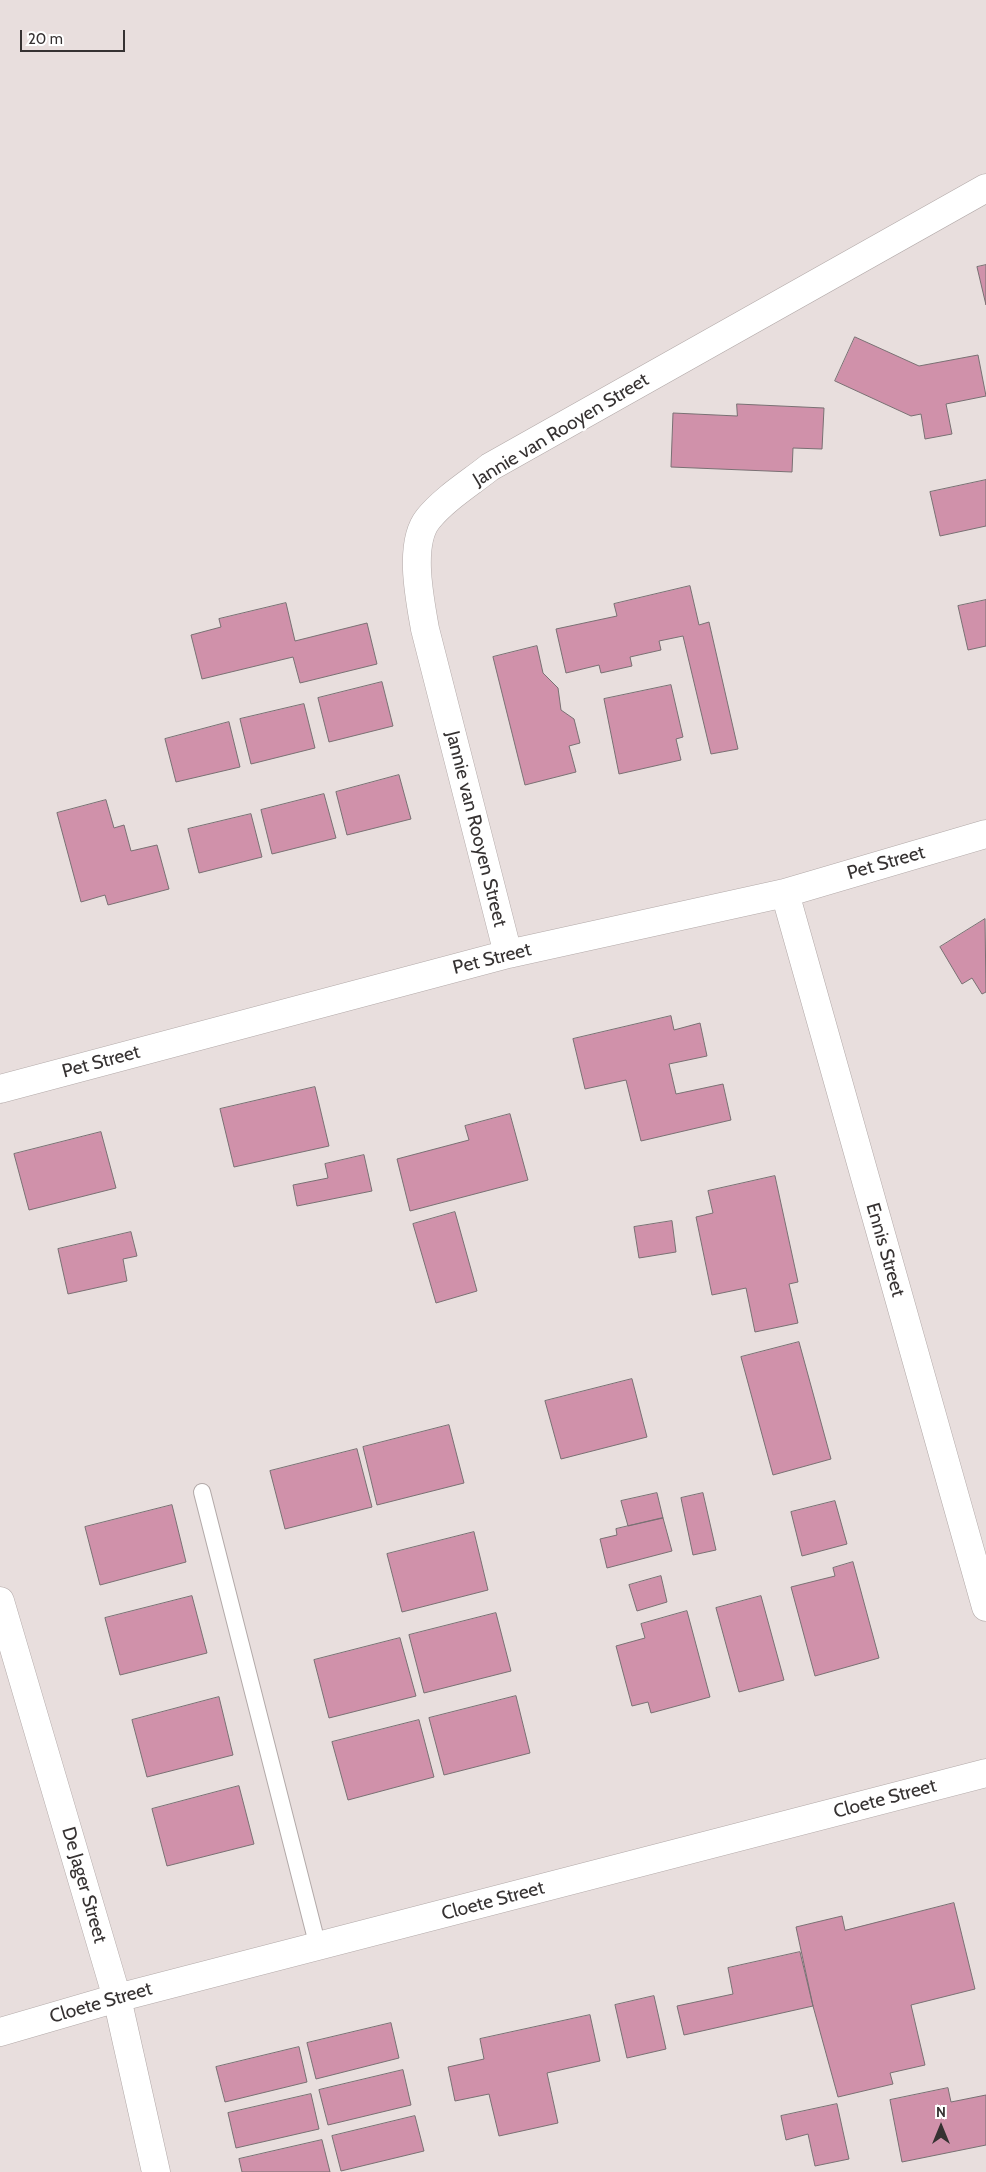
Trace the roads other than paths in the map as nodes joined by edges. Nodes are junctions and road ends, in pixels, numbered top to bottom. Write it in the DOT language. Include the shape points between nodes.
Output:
graph roads {
  1 [pos="986,188"];
  2 [pos="986,834"];
  3 [pos="785,893"];
  4 [pos="508,954"];
  5 [pos="0,1088"];
  6 [pos="202,1492"];
  7 [pos="0,1601"];
  8 [pos="986,1607"];
  9 [pos="986,1773"];
  10 [pos="318,1947"];
  11 [pos="117,1998"];
  12 [pos="0,2032"];
  13 [pos="156,2172"];
  1 -- 4 [label="street, Jannie van Rooyen Street" via="490,468 446,501 427,520 419,545 416,573 424,629"];
  2 -- 3 [label="street, Pet Street"];
  3 -- 4 [label="street, Pet Street"];
  3 -- 8 [label="street, Ennis Street"];
  4 -- 5 [label="street, Pet Street"];
  6 -- 10 [label="lane"];
  7 -- 11 [label="street, De Jager Street"];
  9 -- 10 [label="street, Cloete Street"];
  10 -- 11 [label="street, Cloete Street"];
  11 -- 12 [label="street, Cloete Street"];
  11 -- 13 [label="street, De Jager Street"];
}
